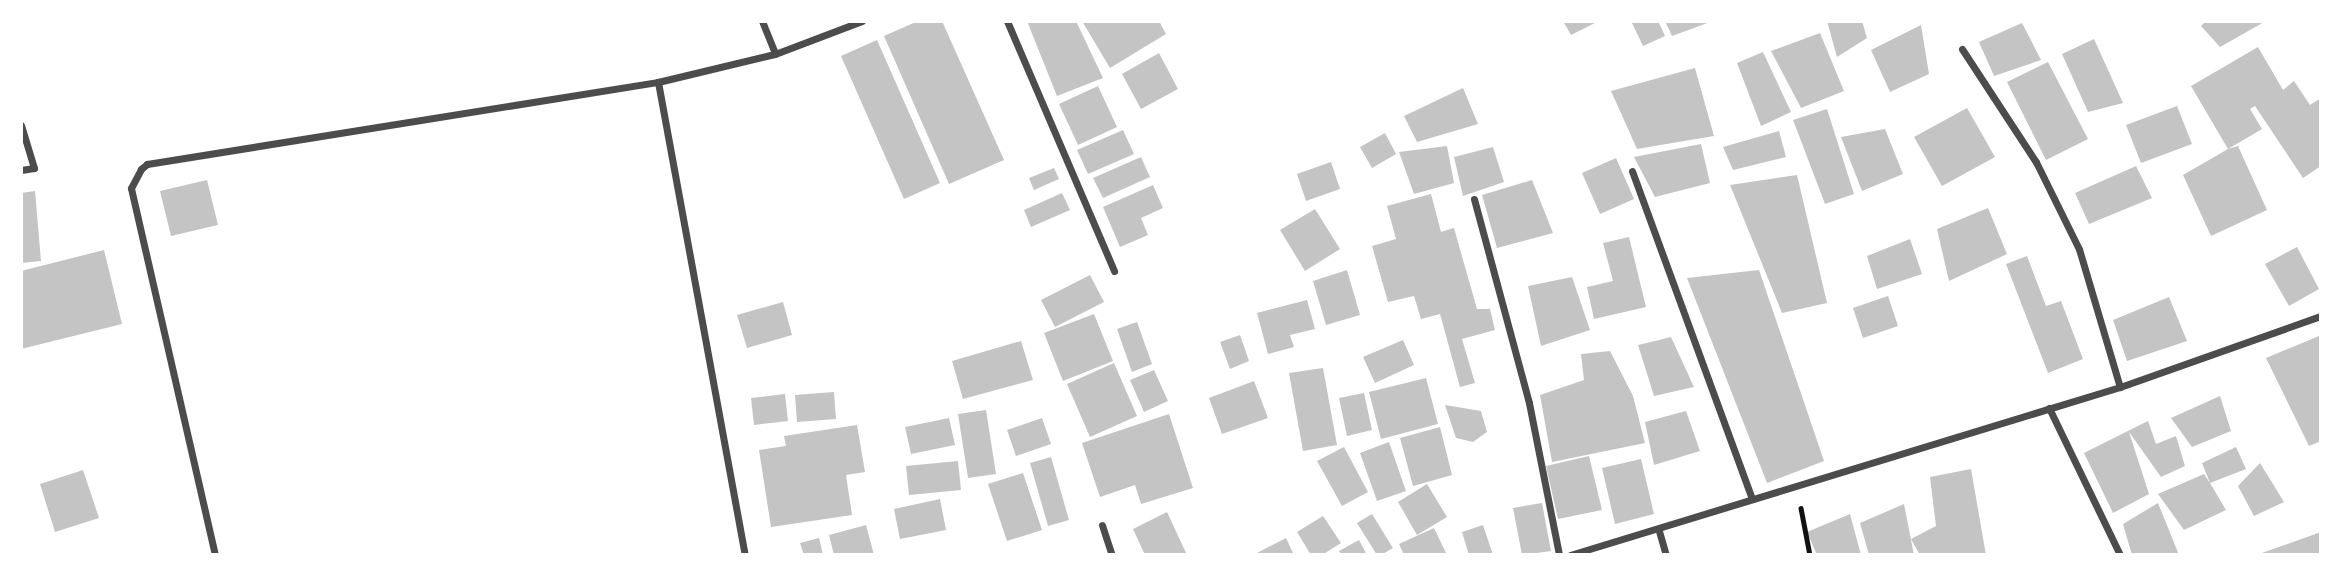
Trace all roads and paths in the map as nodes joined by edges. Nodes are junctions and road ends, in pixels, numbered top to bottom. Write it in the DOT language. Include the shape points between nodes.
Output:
graph roads {
  1 [pos="762,21"];
  2 [pos="862,21"];
  3 [pos="1007,21"];
  4 [pos="1962,48"];
  5 [pos="775,54"];
  6 [pos="658,82"];
  7 [pos="21,125"];
  8 [pos="21,170"];
  9 [pos="1632,171"];
  10 [pos="1474,199"];
  11 [pos="1114,271"];
  12 [pos="2321,316"];
  13 [pos="2120,387"];
  14 [pos="2049,408"];
  15 [pos="1797,486"];
  16 [pos="1752,499"];
  17 [pos="1102,524"];
  18 [pos="1659,531"];
  19 [pos="215,555"];
  20 [pos="745,555"];
  21 [pos="1112,555"];
  22 [pos="1559,555"];
  23 [pos="1570,555"];
  24 [pos="1666,555"];
  25 [pos="1810,555"];
  26 [pos="2120,555"];
  1 -- 5 [label="street"];
  2 -- 5 [label="street"];
  3 -- 11 [label="street"];
  4 -- 13 [label="street" via="2036,162 2079,249"];
  5 -- 6 [label="street"];
  6 -- 19 [label="street" via="147,164 141,169 131,188"];
  6 -- 20 [label="street"];
  7 -- 8 [label="street" via="34,168"];
  9 -- 16 [label="street"];
  10 -- 22 [label="street" via="1529,403"];
  12 -- 13 [label="street"];
  13 -- 14 [label="street"];
  14 -- 15 [label="street"];
  14 -- 26 [label="street"];
  15 -- 16 [label="street"];
  15 -- 25 [label="path"];
  16 -- 18 [label="street"];
  17 -- 21 [label="street"];
  18 -- 23 [label="street"];
  18 -- 24 [label="street"];
}
